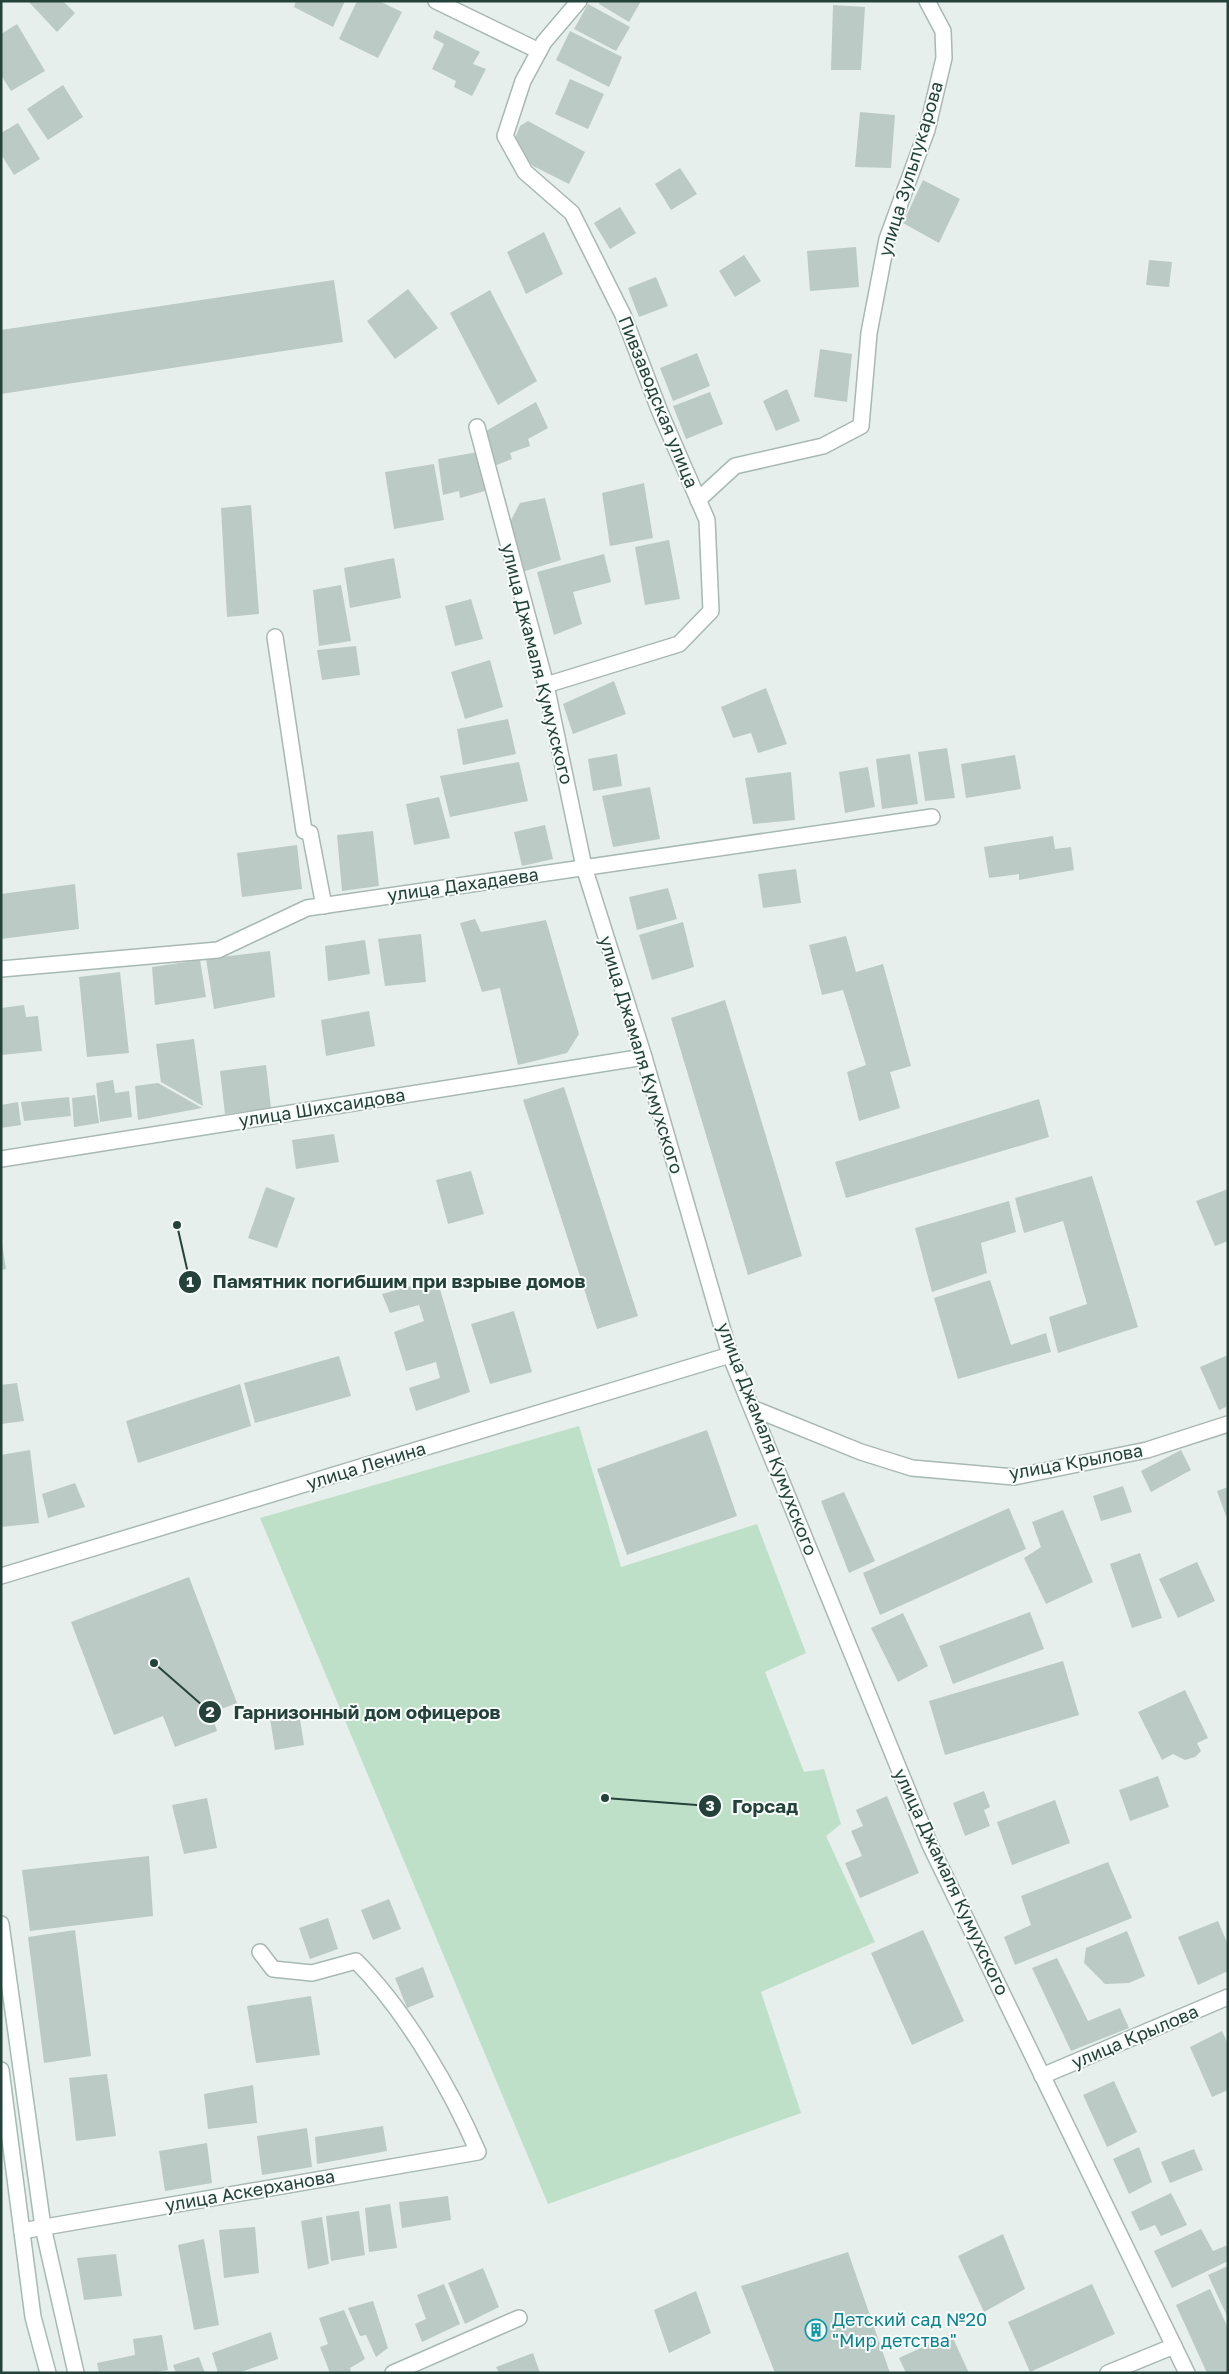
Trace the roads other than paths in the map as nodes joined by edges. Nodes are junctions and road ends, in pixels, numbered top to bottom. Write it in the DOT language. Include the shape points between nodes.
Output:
graph roads {
  1 [pos="436,1"];
  2 [pos="579,1"];
  3 [pos="928,1"];
  4 [pos="539,51"];
  5 [pos="477,427"];
  6 [pos="698,500"];
  7 [pos="275,637"];
  8 [pos="546,686"];
  9 [pos="932,817"];
  10 [pos="584,867"];
  11 [pos="324,906"];
  12 [pos="1,969"];
  13 [pos="644,1057"];
  14 [pos="1,1159"];
  15 [pos="730,1355"];
  16 [pos="752,1408"];
  17 [pos="1228,1424"];
  18 [pos="1,1576"];
  19 [pos="1,1924"];
  20 [pos="260,1952"];
  21 [pos="1228,1997"];
  22 [pos="1,2070"];
  23 [pos="1042,2076"];
  24 [pos="43,2227"];
  25 [pos="22,2231"];
  26 [pos="519,2318"];
  27 [pos="1174,2346"];
  28 [pos="48,2373"];
  29 [pos="76,2373"];
  30 [pos="393,2373"];
  31 [pos="1108,2373"];
  32 [pos="1187,2373"];
  1 -- 4 [label="street"];
  2 -- 4 [label="street, Пивзаводская улица"];
  3 -- 6 [label="street, улица Зульпукарова" via="943,31 944,58 927,130 887,239 869,333 861,426 823,446 735,466"];
  4 -- 6 [label="street, Пивзаводская улица" via="523,80 505,136 525,172 572,213 623,315"];
  5 -- 8 [label="street, улица Джамаля Кумухского"];
  6 -- 8 [label="street, Пивзаводская улица" via="707,520 711,611 679,644"];
  7 -- 11 [label="street" via="304,831 310,833"];
  8 -- 10 [label="street, улица Джамаля Кумухского"];
  9 -- 10 [label="street, улица Дахадаева"];
  10 -- 11 [label="street, улица Дахадаева"];
  10 -- 13 [label="street, улица Джамаля Кумухского"];
  11 -- 12 [label="street, улица Дахадаева" via="307,908 218,950"];
  13 -- 14 [label="street, улица Шихсаидова"];
  13 -- 15 [label="street, улица Джамаля Кумухского"];
  15 -- 16 [label="street, улица Джамаля Кумухского"];
  15 -- 18 [label="street, улица Ленина"];
  16 -- 17 [label="street, улица Крылова" via="861,1452 912,1468 1014,1476 1147,1450"];
  16 -- 23 [label="street, улица Джамаля Кумухского" via="930,1845"];
  19 -- 24 [label="street"];
  20 -- 24 [label="street, улица Аскерханова" via="273,1969 312,1973 356,1961 380,1985 422,2048 459,2107 478,2152"];
  21 -- 23 [label="street, улица Крылова"];
  22 -- 25 [label="street"];
  23 -- 27 [label="street, улица Джамаля Кумухского"];
  24 -- 25 [label="street, улица Аскерханова"];
  24 -- 29 [label="street"];
  25 -- 28 [label="street" via="33,2317"];
  26 -- 30 [label="street"];
  27 -- 31 [label="street"];
  27 -- 32 [label="street, улица Джамаля Кумухского"];
}
